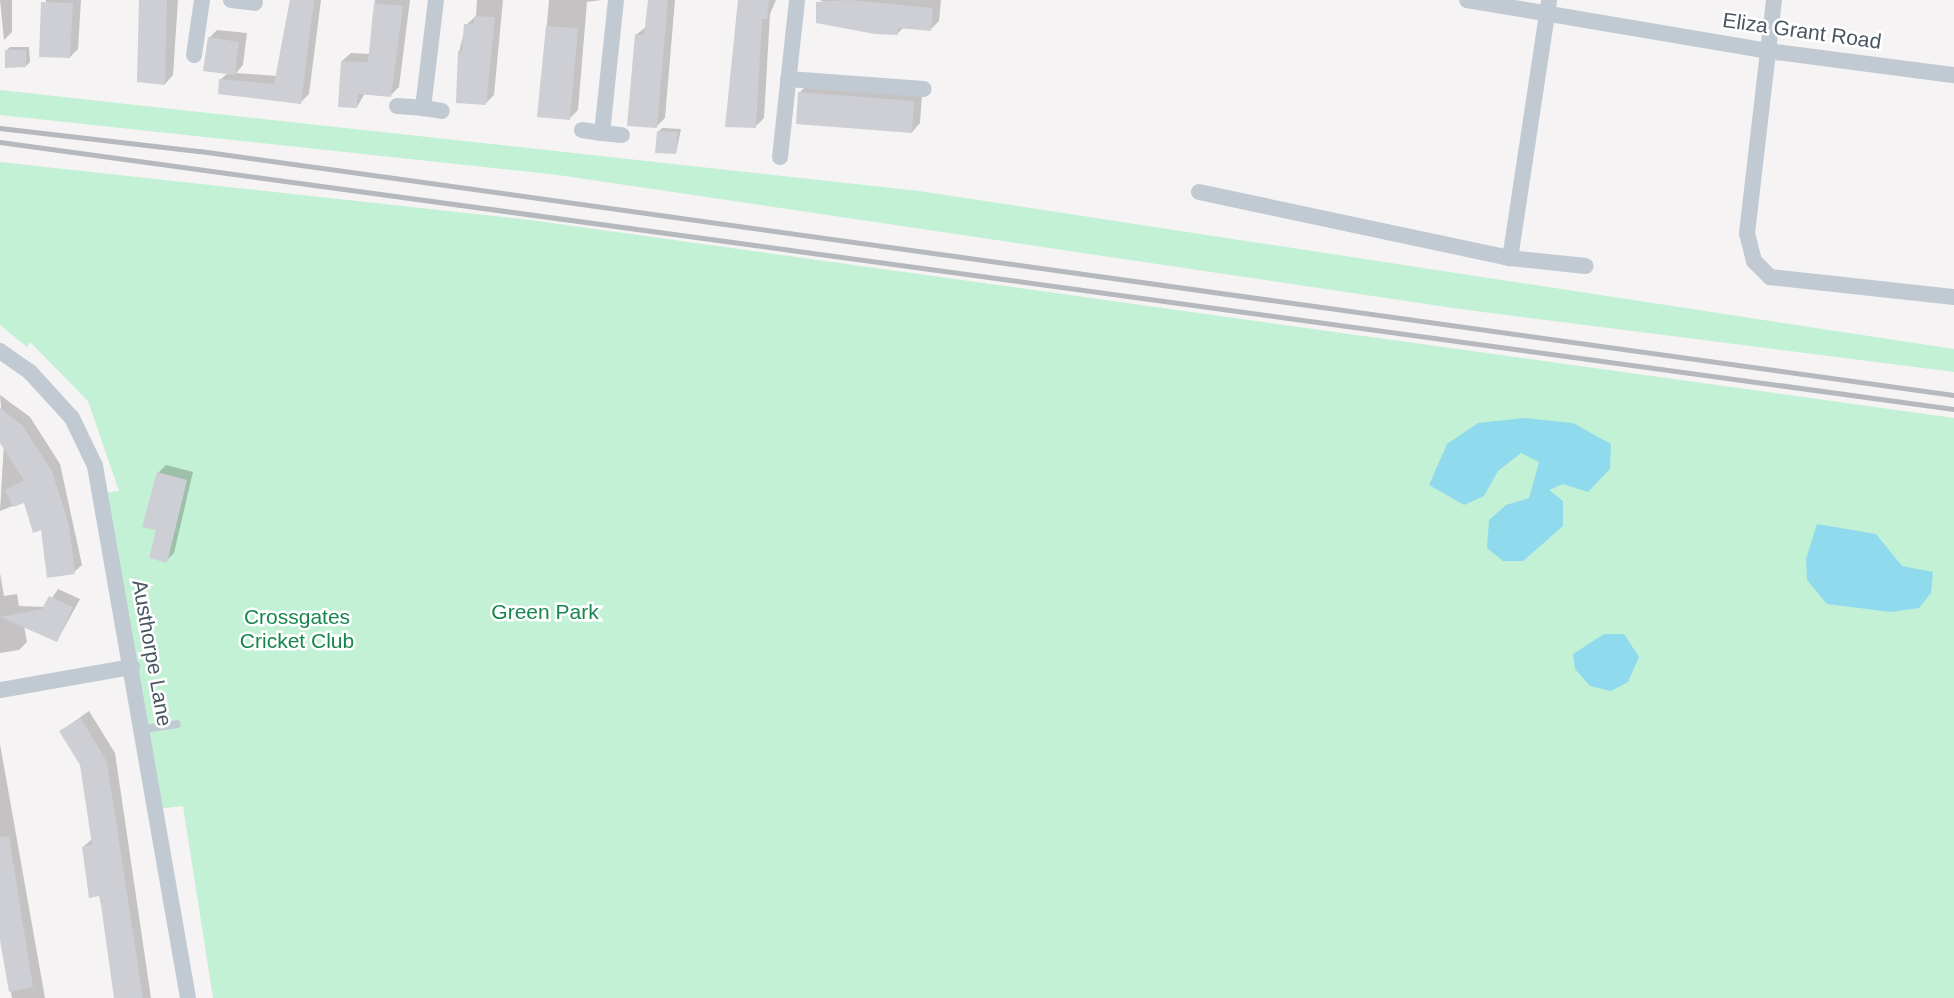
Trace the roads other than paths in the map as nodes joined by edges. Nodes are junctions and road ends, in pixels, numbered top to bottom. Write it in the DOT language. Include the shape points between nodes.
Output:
graph roads {
  1 [pos="202,0"];
  2 [pos="231,0"];
  3 [pos="436,0"];
  4 [pos="616,0"];
  5 [pos="797,0"];
  6 [pos="1467,0"];
  7 [pos="1774,0"];
  8 [pos="255,3"];
  9 [pos="1548,5"];
  10 [pos="1768,51"];
  11 [pos="194,55"];
  12 [pos="1954,75"];
  13 [pos="788,78"];
  14 [pos="924,89"];
  15 [pos="397,106"];
  16 [pos="423,108"];
  17 [pos="442,111"];
  18 [pos="582,130"];
  19 [pos="602,133"];
  20 [pos="622,135"];
  21 [pos="780,157"];
  22 [pos="1199,192"];
  23 [pos="1510,258"];
  24 [pos="1586,266"];
  25 [pos="1954,297"];
  26 [pos="0,351"];
  27 [pos="132,667"];
  28 [pos="0,690"];
  29 [pos="177,724"];
  30 [pos="143,729"];
  31 [pos="188,998"];
  1 -- 11 [label="street"];
  2 -- 8 [label="street"];
  3 -- 16 [label="street"];
  4 -- 19 [label="street"];
  5 -- 13 [label="street"];
  6 -- 9 [label="street, Eliza Grant Road"];
  7 -- 10 [label="street"];
  9 -- 10 [label="street, Eliza Grant Road"];
  9 -- 23 [label="street"];
  10 -- 12 [label="street, Eliza Grant Road"];
  10 -- 25 [label="street" via="1747,233 1754,261 1770,277"];
  13 -- 14 [label="street"];
  13 -- 21 [label="street"];
  15 -- 16 [label="street"];
  16 -- 17 [label="street"];
  18 -- 19 [label="street"];
  19 -- 20 [label="street"];
  22 -- 23 [label="street"];
  23 -- 24 [label="street"];
  26 -- 27 [label="street, Austhorpe Lane" via="30,372 72,418 95,466"];
  27 -- 28 [label="street"];
  27 -- 30 [label="street, Austhorpe Lane"];
  29 -- 30 [label="lane"];
  30 -- 31 [label="street, Austhorpe Lane"];
}
